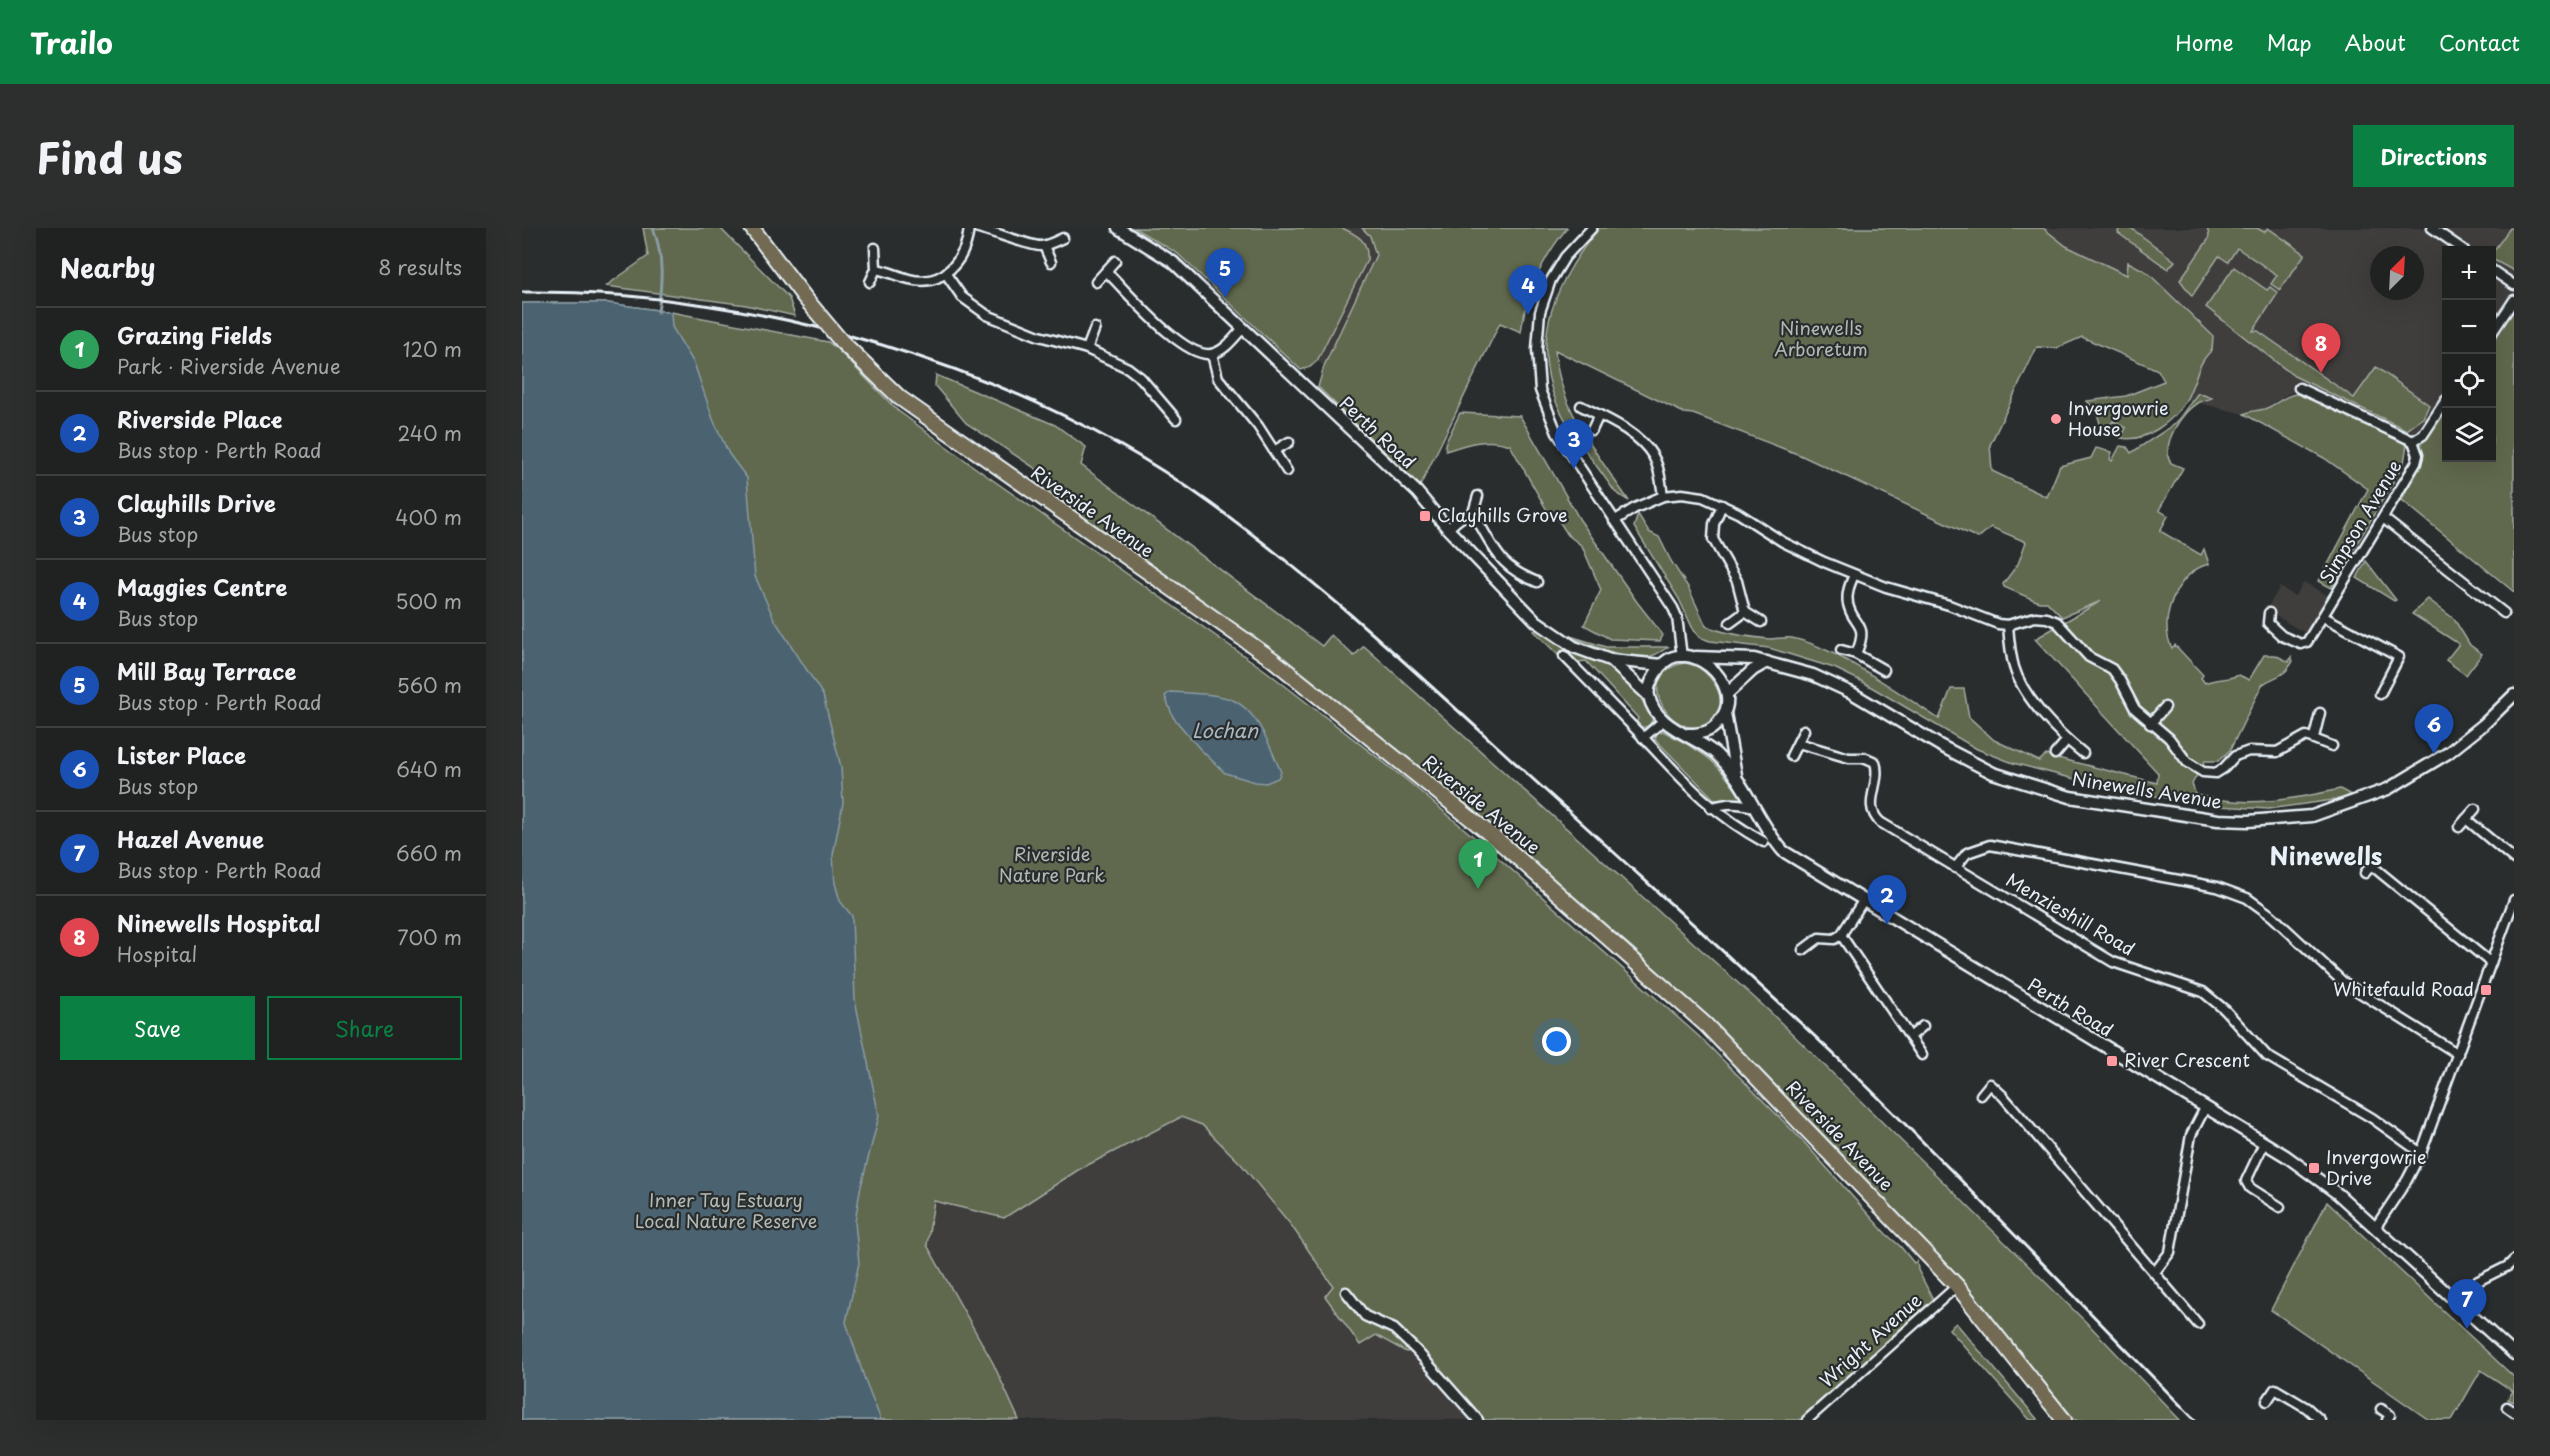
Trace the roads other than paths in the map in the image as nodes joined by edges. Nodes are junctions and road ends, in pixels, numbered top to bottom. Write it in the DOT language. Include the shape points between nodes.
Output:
graph roads {
  1 [pos="752,228"];
  2 [pos="763,228"];
  3 [pos="969,228"];
  4 [pos="978,228"];
  5 [pos="1118,228"];
  6 [pos="1592,228"];
  7 [pos="2432,228"];
  8 [pos="1064,238"];
  9 [pos="1044,246"];
  10 [pos="2458,246"];
  11 [pos="875,248"];
  12 [pos="1115,261"];
  13 [pos="1051,262"];
  14 [pos="876,269"];
  15 [pos="1106,271"];
  16 [pos="2496,273"];
  17 [pos="946,274"];
  18 [pos="870,282"];
  19 [pos="1096,282"];
  20 [pos="2514,285"];
  21 [pos="805,298"];
  22 [pos="2514,300"];
  23 [pos="2496,327"];
  24 [pos="1095,328"];
  25 [pos="1243,328"];
  26 [pos="1087,349"];
  27 [pos="1212,354"];
  28 [pos="2299,388"];
  29 [pos="1581,406"];
  30 [pos="2442,406"];
  31 [pos="1599,415"];
  32 [pos="1176,418"];
  33 [pos="1592,430"];
  34 [pos="2413,441"];
  35 [pos="1289,442"];
  36 [pos="1274,451"];
  37 [pos="1287,471"];
  38 [pos="1478,496"];
  39 [pos="1664,496"];
  40 [pos="1722,505"];
  41 [pos="1472,516"];
  42 [pos="2383,518"];
  43 [pos="1614,521"];
  44 [pos="1448,529"];
  45 [pos="1854,575"];
  46 [pos="1537,582"];
  47 [pos="1745,612"];
  48 [pos="2269,613"];
  49 [pos="2504,613"];
  50 [pos="2324,617"];
  51 [pos="1761,622"];
  52 [pos="1730,623"];
  53 [pos="2008,625"];
  54 [pos="1841,650"];
  55 [pos="1856,654"];
  56 [pos="1564,656"];
  57 [pos="1688,657"];
  58 [pos="1610,660"];
  59 [pos="1767,662"];
  60 [pos="1662,664"];
  61 [pos="1884,670"];
  62 [pos="1728,693"];
  63 [pos="2380,694"];
  64 [pos="2514,694"];
  65 [pos="1648,695"];
  66 [pos="2165,707"];
  67 [pos="1725,713"];
  68 [pos="2320,713"];
  69 [pos="1664,720"];
  70 [pos="2150,724"];
  71 [pos="1804,730"];
  72 [pos="1688,734"];
  73 [pos="2314,737"];
  74 [pos="1644,738"];
  75 [pos="2067,740"];
  76 [pos="1797,743"];
  77 [pos="2332,746"];
  78 [pos="2083,753"];
  79 [pos="2055,754"];
  80 [pos="1791,756"];
  81 [pos="1736,775"];
  82 [pos="1754,807"];
  83 [pos="1711,808"];
  84 [pos="2475,809"];
  85 [pos="2466,819"];
  86 [pos="2459,827"];
  87 [pos="1764,842"];
  88 [pos="2514,859"];
  89 [pos="2370,865"];
  90 [pos="1954,868"];
  91 [pos="2514,900"];
  92 [pos="1863,901"];
  93 [pos="1841,935"];
  94 [pos="1803,950"];
  95 [pos="2491,963"];
  96 [pos="1923,1026"];
  97 [pos="1910,1037"];
  98 [pos="2457,1054"];
  99 [pos="1922,1055"];
  100 [pos="1981,1095"];
  101 [pos="2205,1108"];
  102 [pos="2264,1143"];
  103 [pos="2421,1153"];
  104 [pos="2280,1207"];
  105 [pos="2375,1228"];
  106 [pos="2514,1260"];
  107 [pos="2155,1272"];
  108 [pos="1957,1286"];
  109 [pos="1346,1292"];
  110 [pos="2455,1302"];
  111 [pos="2198,1324"];
  112 [pos="2514,1354"];
  113 [pos="2267,1401"];
  114 [pos="2381,1409"];
  115 [pos="1478,1420"];
  116 [pos="1807,1420"];
  117 [pos="2064,1420"];
  118 [pos="2320,1420"];
  119 [pos="2387,1420"];
  1 -- 21 [label="main road, Riverside Avenue"];
  2 -- 21 [label="main road, Riverside Avenue"];
  3 -- 17 [label="street" via="963,254"];
  4 -- 9 [label="street"];
  5 -- 25 [label="street, Perth Road" via="1173,262"];
  6 -- 43 [label="street" via="1565,257 1551,280 1540,312 1540,390 1557,433"];
  7 -- 10 [label="street"];
  8 -- 9 [label="street"];
  9 -- 13 [label="street"];
  11 -- 14 [label="street"];
  12 -- 15 [label="street"];
  14 -- 17 [label="street" via="924,281"];
  14 -- 18 [label="street"];
  15 -- 19 [label="street"];
  15 -- 27 [label="street" via="1153,321 1191,350"];
  16 -- 20 [label="street"];
  17 -- 26 [label="street" via="962,297 987,315 1039,336"];
  21 -- 108 [label="main road, Riverside Avenue, bridge" via="841,341 900,398 1272,659 1500,842 1706,1025"];
  22 -- 23 [label="street"];
  24 -- 26 [label="street"];
  25 -- 27 [label="street" via="1222,350"];
  25 -- 44 [label="street, Perth Road" via="1417,492"];
  26 -- 32 [label="street" via="1141,378"];
  27 -- 36 [label="street" via="1218,378"];
  28 -- 34 [label="street"];
  29 -- 31 [label="street"];
  30 -- 34 [label="street" via="2423,435"];
  31 -- 33 [label="street"];
  31 -- 39 [label="street" via="1646,446 1654,457"];
  34 -- 42 [label="street, Simpson Avenue" via="2418,455 2416,463"];
  35 -- 36 [label="street"];
  36 -- 37 [label="street"];
  38 -- 41 [label="street"];
  39 -- 40 [label="street" via="1703,497"];
  39 -- 43 [label="street"];
  40 -- 45 [label="street" via="1784,542"];
  40 -- 47 [label="street" via="1713,539 1737,581"];
  41 -- 44 [label="street" via="1462,517"];
  41 -- 46 [label="street" via="1499,558"];
  42 -- 49 [label="street"];
  42 -- 50 [label="street, Simpson Avenue"];
  43 -- 57 [label="street" via="1673,608"];
  44 -- 58 [label="street, Perth Road" via="1536,621 1574,647"];
  45 -- 53 [label="street" via="1949,605 1987,622"];
  45 -- 55 [label="street" via="1847,594 1848,606 1862,632"];
  47 -- 51 [label="street"];
  47 -- 52 [label="street"];
  48 -- 50 [label="street, Simpson Avenue" via="2268,623 2282,636 2301,645"];
  50 -- 63 [label="street" via="2399,657"];
  53 -- 70 [label="street" via="2035,617 2057,622 2089,657 2112,669 2135,710"];
  53 -- 75 [label="street" via="2019,679"];
  54 -- 55 [label="street"];
  55 -- 61 [label="street"];
  56 -- 74 [label="street"];
  57 -- 59 [label="street, Ninewells Avenue"];
  57 -- 60 [label="street, Perth Road" via="1671,658"];
  57 -- 62 [label="street" via="1707,664"];
  58 -- 60 [label="street, Perth Road"];
  58 -- 65 [label="street, Perth Road"];
  59 -- 62 [label="street"];
  59 -- 64 [label="street, Ninewells Avenue" via="1814,675 1852,693 1993,773 2070,797 2218,820 2312,816 2388,789 2448,753"];
  60 -- 65 [label="street"];
  62 -- 67 [label="street, Perth Road"];
  65 -- 69 [label="street, Perth Road"];
  66 -- 70 [label="street"];
  67 -- 72 [label="street" via="1716,727 1704,734"];
  67 -- 81 [label="street, Perth Road"];
  68 -- 73 [label="street"];
  69 -- 72 [label="street, Perth Road" via="1675,730"];
  69 -- 74 [label="street"];
  70 -- 73 [label="street" via="2169,738 2187,762 2203,772 2216,773 2235,756 2249,751 2277,752 2306,736"];
  71 -- 76 [label="street"];
  72 -- 81 [label="street, Perth Road"];
  73 -- 77 [label="street"];
  74 -- 83 [label="street"];
  75 -- 78 [label="street"];
  75 -- 79 [label="street"];
  76 -- 80 [label="street"];
  76 -- 90 [label="street, Menzieshill Road" via="1875,762 1878,771 1871,806 1873,815"];
  81 -- 82 [label="street, Perth Road"];
  82 -- 83 [label="street" via="1724,803"];
  82 -- 92 [label="street, Perth Road" via="1783,851"];
  83 -- 87 [label="street"];
  84 -- 85 [label="street"];
  85 -- 86 [label="street"];
  85 -- 88 [label="street"];
  89 -- 95 [label="street"];
  90 -- 98 [label="street" via="1967,853 1990,845 2217,887 2247,898 2343,982"];
  90 -- 103 [label="street, Menzieshill Road" via="2113,962 2202,992 2225,1010 2267,1056 2372,1118"];
  91 -- 95 [label="street"];
  92 -- 93 [label="street"];
  92 -- 101 [label="street, Perth Road"];
  93 -- 94 [label="street" via="1834,939 1819,938"];
  93 -- 97 [label="street"];
  95 -- 98 [label="street"];
  96 -- 97 [label="street"];
  97 -- 99 [label="street"];
  98 -- 103 [label="street"];
  100 -- 107 [label="street" via="1990,1084 2003,1096"];
  101 -- 102 [label="street, Perth Road"];
  101 -- 107 [label="street" via="2191,1135 2170,1252"];
  102 -- 104 [label="street" via="2246,1181 2250,1188"];
  102 -- 105 [label="street, Perth Road" via="2338,1194"];
  103 -- 105 [label="street"];
  105 -- 110 [label="street, Perth Road"];
  106 -- 110 [label="street" via="2478,1281"];
  107 -- 111 [label="street"];
  108 -- 116 [label="street, Wright Avenue"];
  108 -- 117 [label="main road, Riverside Avenue"];
  109 -- 115 [label="street" via="1365,1316 1394,1329 1410,1344"];
  110 -- 112 [label="street, Perth Road"];
  113 -- 118 [label="street" via="2275,1389"];
  114 -- 119 [label="street" via="2390,1415"];
}
